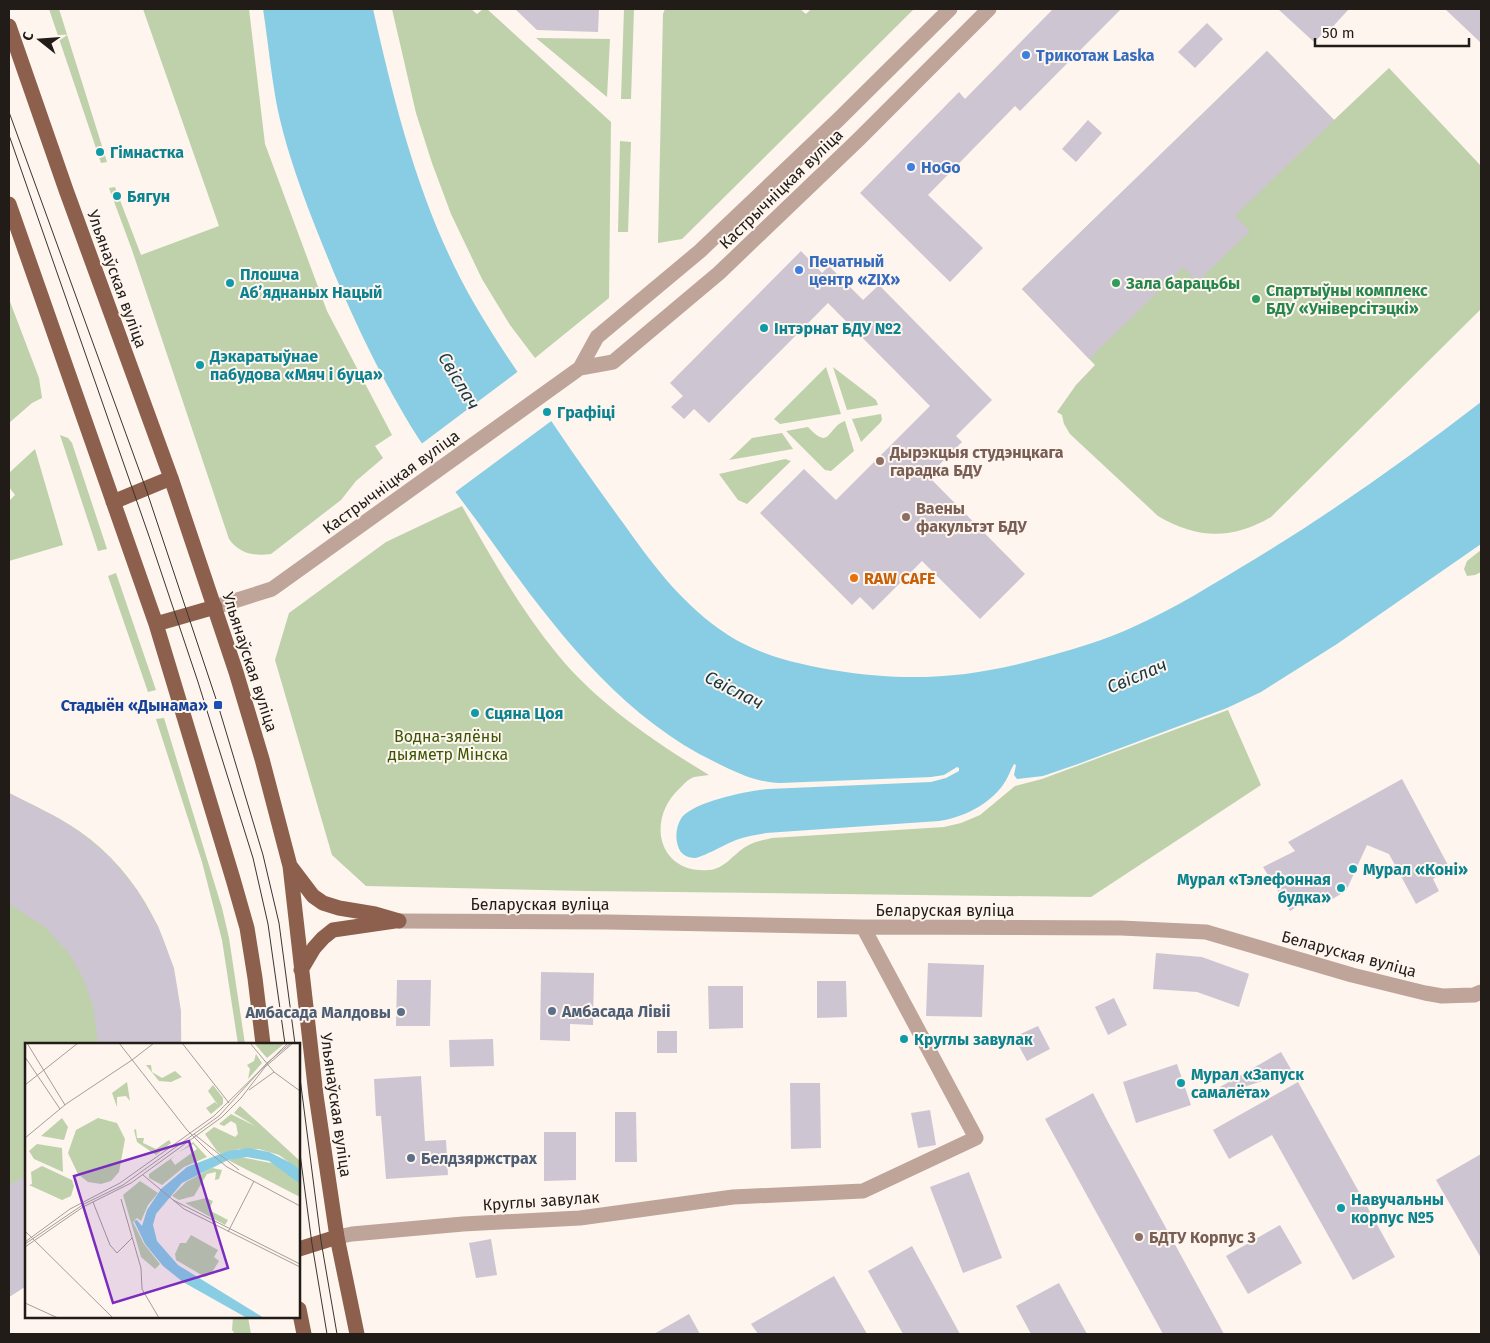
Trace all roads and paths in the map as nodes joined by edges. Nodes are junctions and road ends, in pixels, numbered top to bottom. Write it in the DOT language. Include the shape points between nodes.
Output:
graph roads {
  1 [pos="950,9"];
  2 [pos="989,9"];
  3 [pos="9,26"];
  4 [pos="9,204"];
  5 [pos="580,368"];
  6 [pos="171,478"];
  7 [pos="113,502"];
  8 [pos="215,607"];
  9 [pos="156,624"];
  10 [pos="290,866"];
  11 [pos="399,921"];
  12 [pos="863,927"];
  13 [pos="301,970"];
  14 [pos="1481,992"];
  15 [pos="263,1043"];
  16 [pos="337,1237"];
  17 [pos="300,1249"];
  18 [pos="300,1314"];
  19 [pos="304,1334"];
  20 [pos="357,1334"];
  1 -- 5 [label="street, Кастрычніцкая вуліца" via="700,251 597,337"];
  2 -- 5 [label="street, Кастрычніцкая вуліца" via="718,273 613,362"];
  3 -- 6 [label="main road, Ульянаўская вуліца"];
  4 -- 7 [label="main road"];
  5 -- 8 [label="street, Кастрычніцкая вуліца" via="272,590"];
  6 -- 7 [label="main road"];
  6 -- 8 [label="main road, Ульянаўская вуліца"];
  7 -- 9 [label="main road"];
  8 -- 9 [label="main road"];
  8 -- 10 [label="main road, Ульянаўская вуліца" via="262,759"];
  9 -- 15 [label="main road" via="247,928"];
  10 -- 11 [label="main road" via="313,896 323,903"];
  10 -- 13 [label="main road, Ульянаўская вуліца"];
  11 -- 12 [label="street, Беларуская вуліца"];
  11 -- 13 [label="main road" via="333,930 314,948"];
  12 -- 14 [label="street, Беларуская вуліца" via="1121,928 1206,932 1425,993 1442,996"];
  12 -- 16 [label="street, Круглы завулак" via="976,1138 863,1191 733,1197 580,1218 463,1224"];
  13 -- 16 [label="main road, Ульянаўская вуліца"];
  16 -- 17 [label="main road"];
  16 -- 20 [label="main road, Ульянаўская вуліца"];
  18 -- 19 [label="main road"];
}
